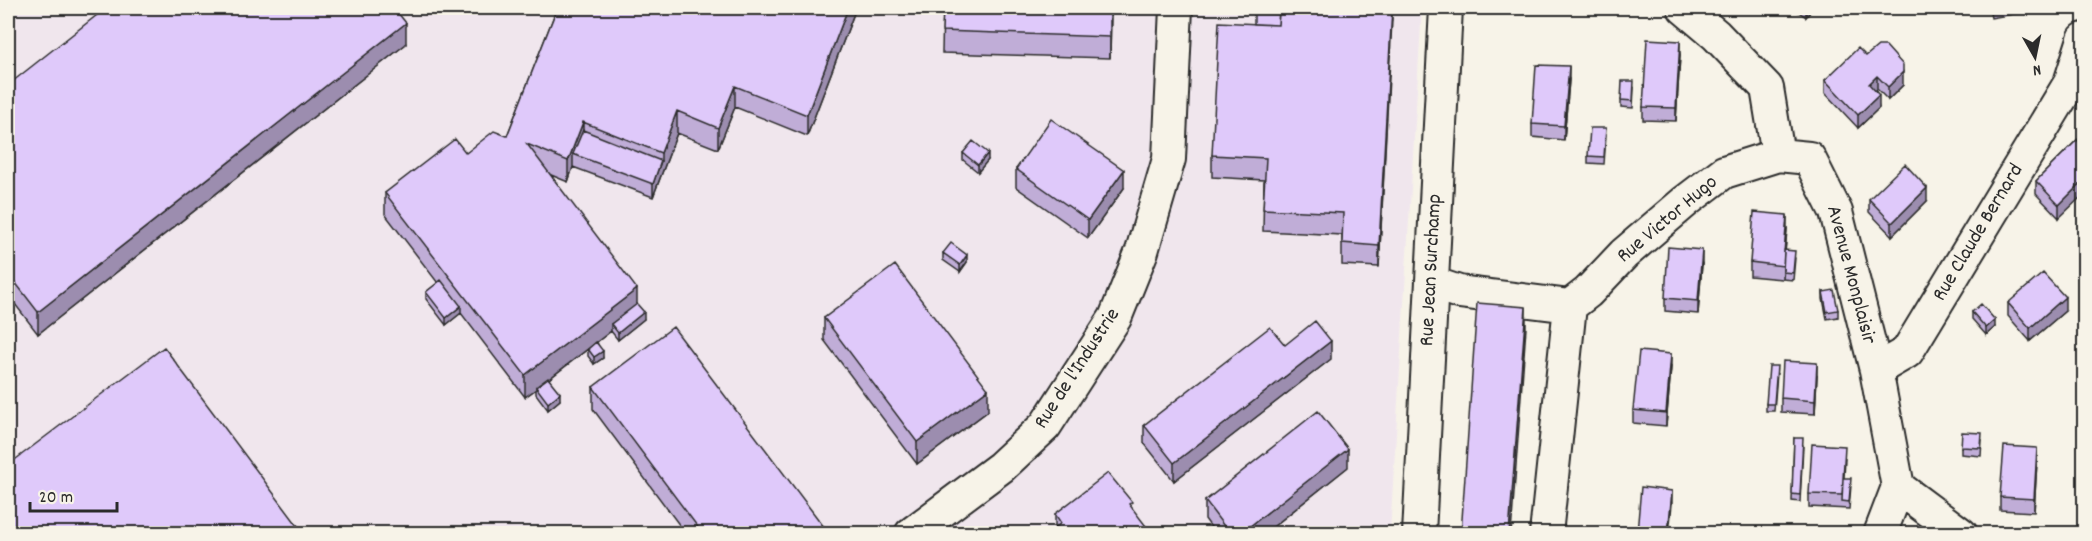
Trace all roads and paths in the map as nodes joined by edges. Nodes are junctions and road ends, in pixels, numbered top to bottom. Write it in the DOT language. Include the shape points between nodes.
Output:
graph roads {
  1 [pos="1176,8"];
  2 [pos="1446,8"];
  3 [pos="1684,8"];
  4 [pos="2085,39"];
  5 [pos="2077,82"];
  6 [pos="1778,155"];
  7 [pos="1432,283"];
  8 [pos="1570,306"];
  9 [pos="1875,370"];
  10 [pos="1898,487"];
  11 [pos="911,534"];
  12 [pos="1419,534"];
  13 [pos="1546,534"];
  14 [pos="1880,534"];
  15 [pos="1961,534"];
  1 -- 11 [label="street, Rue de l'Industrie" via="1169,159 1142,251 1115,318 1045,426 1001,467"];
  2 -- 7 [label="street, Rue Jean Surchamp"];
  3 -- 6 [label="street" via="1767,88"];
  4 -- 5 [label="street, Rue Claude Bernard"];
  5 -- 9 [label="street, Rue Claude Bernard" via="1907,352"];
  6 -- 8 [label="street, Rue Victor Hugo" via="1724,172 1633,247"];
  6 -- 9 [label="street, Avenue Monplaisir" via="1809,158 1836,212"];
  7 -- 8 [label="street" via="1459,292"];
  7 -- 12 [label="street, Rue Jean Surchamp"];
  8 -- 13 [label="street"];
  9 -- 10 [label="street, Avenue Monplaisir"];
  10 -- 14 [label="street"];
  10 -- 15 [label="street"];
}
